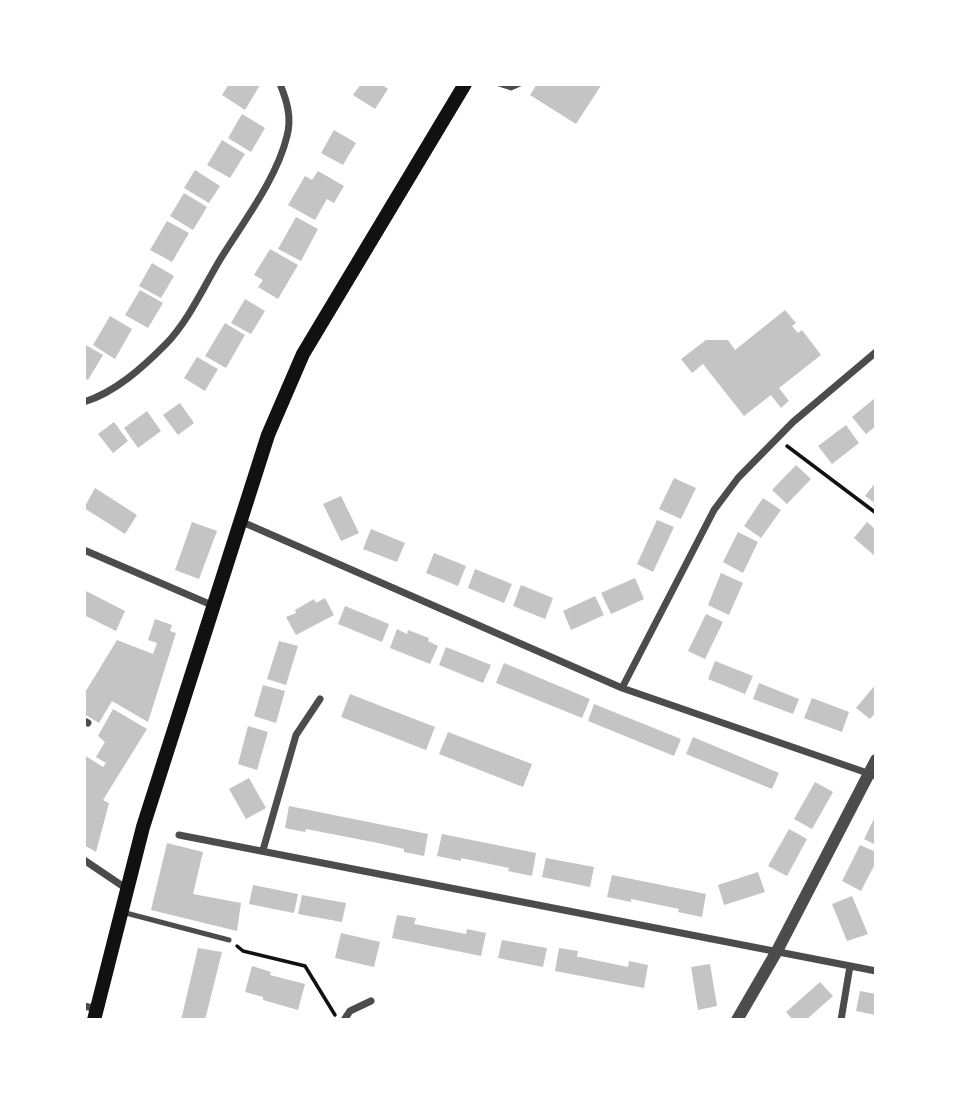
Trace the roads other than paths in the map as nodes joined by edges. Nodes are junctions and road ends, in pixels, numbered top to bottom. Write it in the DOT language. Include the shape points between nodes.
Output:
graph roads {
  1 [pos="280,84"];
  2 [pos="464,84"];
  3 [pos="499,84"];
  4 [pos="520,84"];
  5 [pos="876,352"];
  6 [pos="84,402"];
  7 [pos="239,521"];
  8 [pos="84,551"];
  9 [pos="214,606"];
  10 [pos="622,688"];
  11 [pos="320,699"];
  12 [pos="876,760"];
  13 [pos="872,775"];
  14 [pos="179,835"];
  15 [pos="263,850"];
  16 [pos="84,860"];
  17 [pos="127,889"];
  18 [pos="122,912"];
  19 [pos="229,940"];
  20 [pos="777,951"];
  21 [pos="850,966"];
  22 [pos="876,971"];
  23 [pos="371,1001"];
  24 [pos="92,1012"];
  25 [pos="344,1020"];
  26 [pos="737,1020"];
  27 [pos="841,1020"];
  1 -- 6 [label="street" via="288,105 288,133 279,162 187,316 140,368 103,396"];
  2 -- 7 [label="main road" via="303,354 268,435"];
  3 -- 4 [label="lane" via="511,88"];
  5 -- 10 [label="street" via="738,478 714,510"];
  7 -- 9 [label="main road"];
  7 -- 10 [label="street"];
  8 -- 9 [label="street"];
  9 -- 17 [label="main road"];
  10 -- 13 [label="street"];
  11 -- 15 [label="street" via="296,735"];
  12 -- 13 [label="street"];
  13 -- 20 [label="street"];
  14 -- 15 [label="street"];
  15 -- 20 [label="street"];
  16 -- 17 [label="street"];
  17 -- 18 [label="main road"];
  18 -- 19 [label="lane"];
  18 -- 24 [label="main road"];
  20 -- 21 [label="street"];
  20 -- 26 [label="street"];
  21 -- 22 [label="street"];
  21 -- 27 [label="street"];
  23 -- 25 [label="street" via="350,1011"];
}
